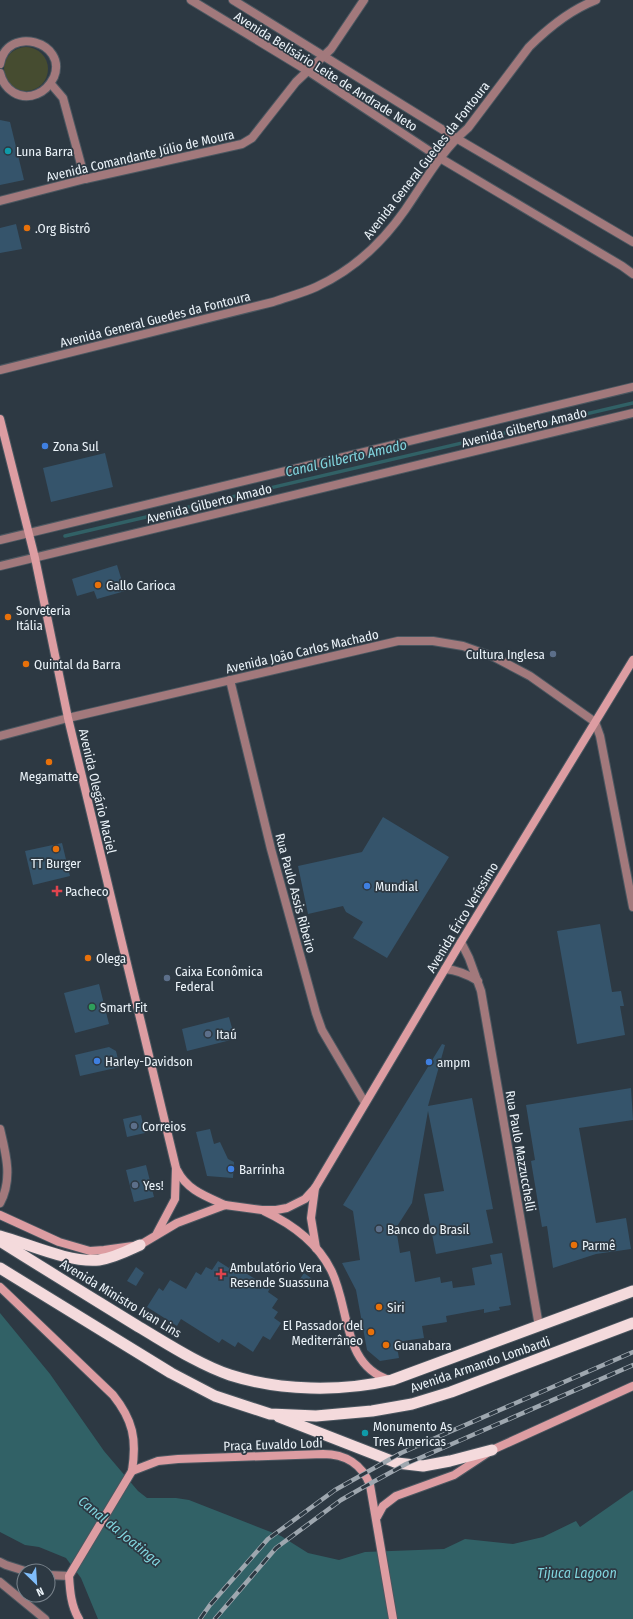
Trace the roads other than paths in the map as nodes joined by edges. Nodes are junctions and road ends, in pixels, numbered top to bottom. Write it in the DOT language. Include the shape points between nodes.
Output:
graph roads {
  1 [pos="191,0"];
  2 [pos="233,0"];
  3 [pos="364,0"];
  4 [pos="596,0"];
  5 [pos="325,56"];
  6 [pos="0,64"];
  7 [pos="308,71"];
  8 [pos="0,73"];
  9 [pos="51,84"];
  10 [pos="456,138"];
  11 [pos="440,158"];
  12 [pos="84,179"];
  13 [pos="0,201"];
  14 [pos="633,242"];
  15 [pos="633,274"];
  16 [pos="0,370"];
  17 [pos="633,387"];
  18 [pos="633,413"];
  19 [pos="0,419"];
  20 [pos="29,533"];
  21 [pos="0,540"];
  22 [pos="35,558"];
  23 [pos="0,566"];
  24 [pos="633,660"];
  25 [pos="230,680"];
  26 [pos="68,718"];
  27 [pos="595,722"];
  28 [pos="0,736"];
  29 [pos="633,907"];
  30 [pos="460,942"];
  31 [pos="445,969"];
  32 [pos="478,980"];
  33 [pos="365,1103"];
  34 [pos="0,1129"];
  35 [pos="176,1168"];
  36 [pos="315,1188"];
  37 [pos="0,1203"];
  38 [pos="225,1205"];
  39 [pos="262,1210"];
  40 [pos="0,1215"];
  41 [pos="157,1233"];
  42 [pos="0,1236"];
  43 [pos="0,1241"];
  44 [pos="140,1245"];
  45 [pos="317,1248"];
  46 [pos="0,1268"];
  47 [pos="0,1287"];
  48 [pos="633,1291"];
  49 [pos="633,1323"];
  50 [pos="539,1326"];
  51 [pos="230,1374"];
  52 [pos="392,1380"];
  53 [pos="633,1386"];
  54 [pos="270,1414"];
  55 [pos="492,1450"];
  56 [pos="130,1474"];
  57 [pos="377,1517"];
  58 [pos="0,1562"];
  59 [pos="16,1568"];
  60 [pos="70,1574"];
  61 [pos="56,1575"];
  62 [pos="0,1582"];
  63 [pos="45,1619"];
  64 [pos="79,1619"];
  65 [pos="393,1619"];
  1 -- 7 [label="street, Avenida Belisário Leite de Andrade Neto"];
  2 -- 5 [label="street, Avenida Belisário Leite de Andrade Neto"];
  3 -- 5 [label="street, Avenida Comandante Júlio de Moura"];
  4 -- 10 [label="street, Avenida General Guedes da Fontoura" via="564,17 540,36 521,57 468,128"];
  5 -- 7 [label="street, Avenida Comandante Júlio de Moura"];
  5 -- 10 [label="street, Avenida Belisário Leite de Andrade Neto"];
  6 -- 9 [label="street" via="8,49 18,42 40,44 50,51 55,62 55,74"];
  7 -- 11 [label="street, Avenida Belisário Leite de Andrade Neto"];
  7 -- 12 [label="street, Avenida Comandante Júlio de Moura" via="252,138 242,144"];
  8 -- 9 [label="street" via="9,90 20,96 42,92"];
  9 -- 12 [label="street" via="63,98"];
  10 -- 11 [label="street, Avenida General Guedes da Fontoura"];
  10 -- 14 [label="street, Avenida Belisário Leite de Andrade Neto"];
  11 -- 15 [label="street, Avenida Belisário Leite de Andrade Neto"];
  11 -- 16 [label="street, Avenida General Guedes da Fontoura" via="405,210 379,242 351,267 315,287 273,302"];
  12 -- 13 [label="street, Avenida Comandante Júlio de Moura"];
  17 -- 20 [label="street, Avenida Gilberto Amado"];
  18 -- 22 [label="street, Avenida Gilberto Amado"];
  19 -- 20 [label="main road, Avenida Olegário Maciel"];
  20 -- 21 [label="street, Avenida Gilberto Amado"];
  20 -- 22 [label="main road, Avenida Olegário Maciel"];
  22 -- 23 [label="street, Avenida Gilberto Amado"];
  22 -- 26 [label="main road, Avenida Olegário Maciel"];
  24 -- 27 [label="main road, Avenida Érico Veríssimo"];
  25 -- 26 [label="street, Avenida João Carlos Machado"];
  25 -- 27 [label="street, Avenida João Carlos Machado" via="398,641 432,641 463,646 494,657 530,676"];
  25 -- 33 [label="street, Rua Paulo Assis Ribeiro" via="271,849 316,1013 322,1030"];
  26 -- 28 [label="street, Avenida João Carlos Machado"];
  26 -- 35 [label="main road, Avenida Olegário Maciel"];
  27 -- 29 [label="street"];
  27 -- 30 [label="main road, Avenida Érico Veríssimo"];
  30 -- 31 [label="main road, Avenida Érico Veríssimo"];
  30 -- 32 [label="street, Rua Paulo Mazzucchelli"];
  31 -- 32 [label="street" via="467,974"];
  31 -- 33 [label="main road, Avenida Érico Veríssimo"];
  32 -- 50 [label="street, Rua Paulo Mazzucchelli"];
  33 -- 36 [label="main road, Avenida Érico Veríssimo"];
  34 -- 37 [label="street" via="7,1161 7,1182"];
  35 -- 38 [label="main road, Avenida Olegário Maciel" via="181,1178 193,1190"];
  35 -- 41 [label="main road, Avenida Olegário Maciel" via="175,1199"];
  36 -- 39 [label="main road" via="296,1204 276,1210"];
  36 -- 45 [label="main road" via="311,1218"];
  38 -- 39 [label="main road"];
  38 -- 41 [label="main road" via="194,1215"];
  39 -- 45 [label="main road" via="293,1226"];
  40 -- 44 [label="main road, Avenida Ministro Ivan Lins" via="59,1242 90,1250"];
  41 -- 44 [label="main road"];
  42 -- 44 [label="highway" via="58,1254 90,1260 114,1256"];
  43 -- 51 [label="highway, Avenida Ministro Ivan Lins" via="186,1355"];
  45 -- 52 [label="main road" via="337,1284 353,1344 359,1356 375,1373"];
  46 -- 54 [label="highway, Avenida Armando Lombardi" via="171,1373 215,1396"];
  47 -- 56 [label="main road" via="98,1380 123,1408 132,1427 134,1439"];
  48 -- 50 [label="highway, Avenida Armando Lombardi"];
  49 -- 54 [label="highway, Avenida Armando Lombardi" via="451,1392 412,1404 316,1416"];
  50 -- 52 [label="highway, Avenida Armando Lombardi"];
  51 -- 52 [label="highway, Avenida Armando Lombardi" via="262,1382 302,1387 373,1384"];
  53 -- 55 [label="main road"];
  54 -- 55 [label="highway" via="397,1463 423,1466"];
  55 -- 57 [label="main road" via="454,1475 389,1500"];
  56 -- 57 [label="main road, Praça Euvaldo Lodi" via="158,1461 178,1459 336,1455 355,1463 366,1475"];
  56 -- 60 [label="main road"];
  57 -- 65 [label="main road, Praça Euvaldo Lodi"];
  58 -- 59 [label="street"];
  60 -- 61 [label="street"];
  60 -- 64 [label="main road" via="71,1595"];
  62 -- 63 [label="street"];
}
